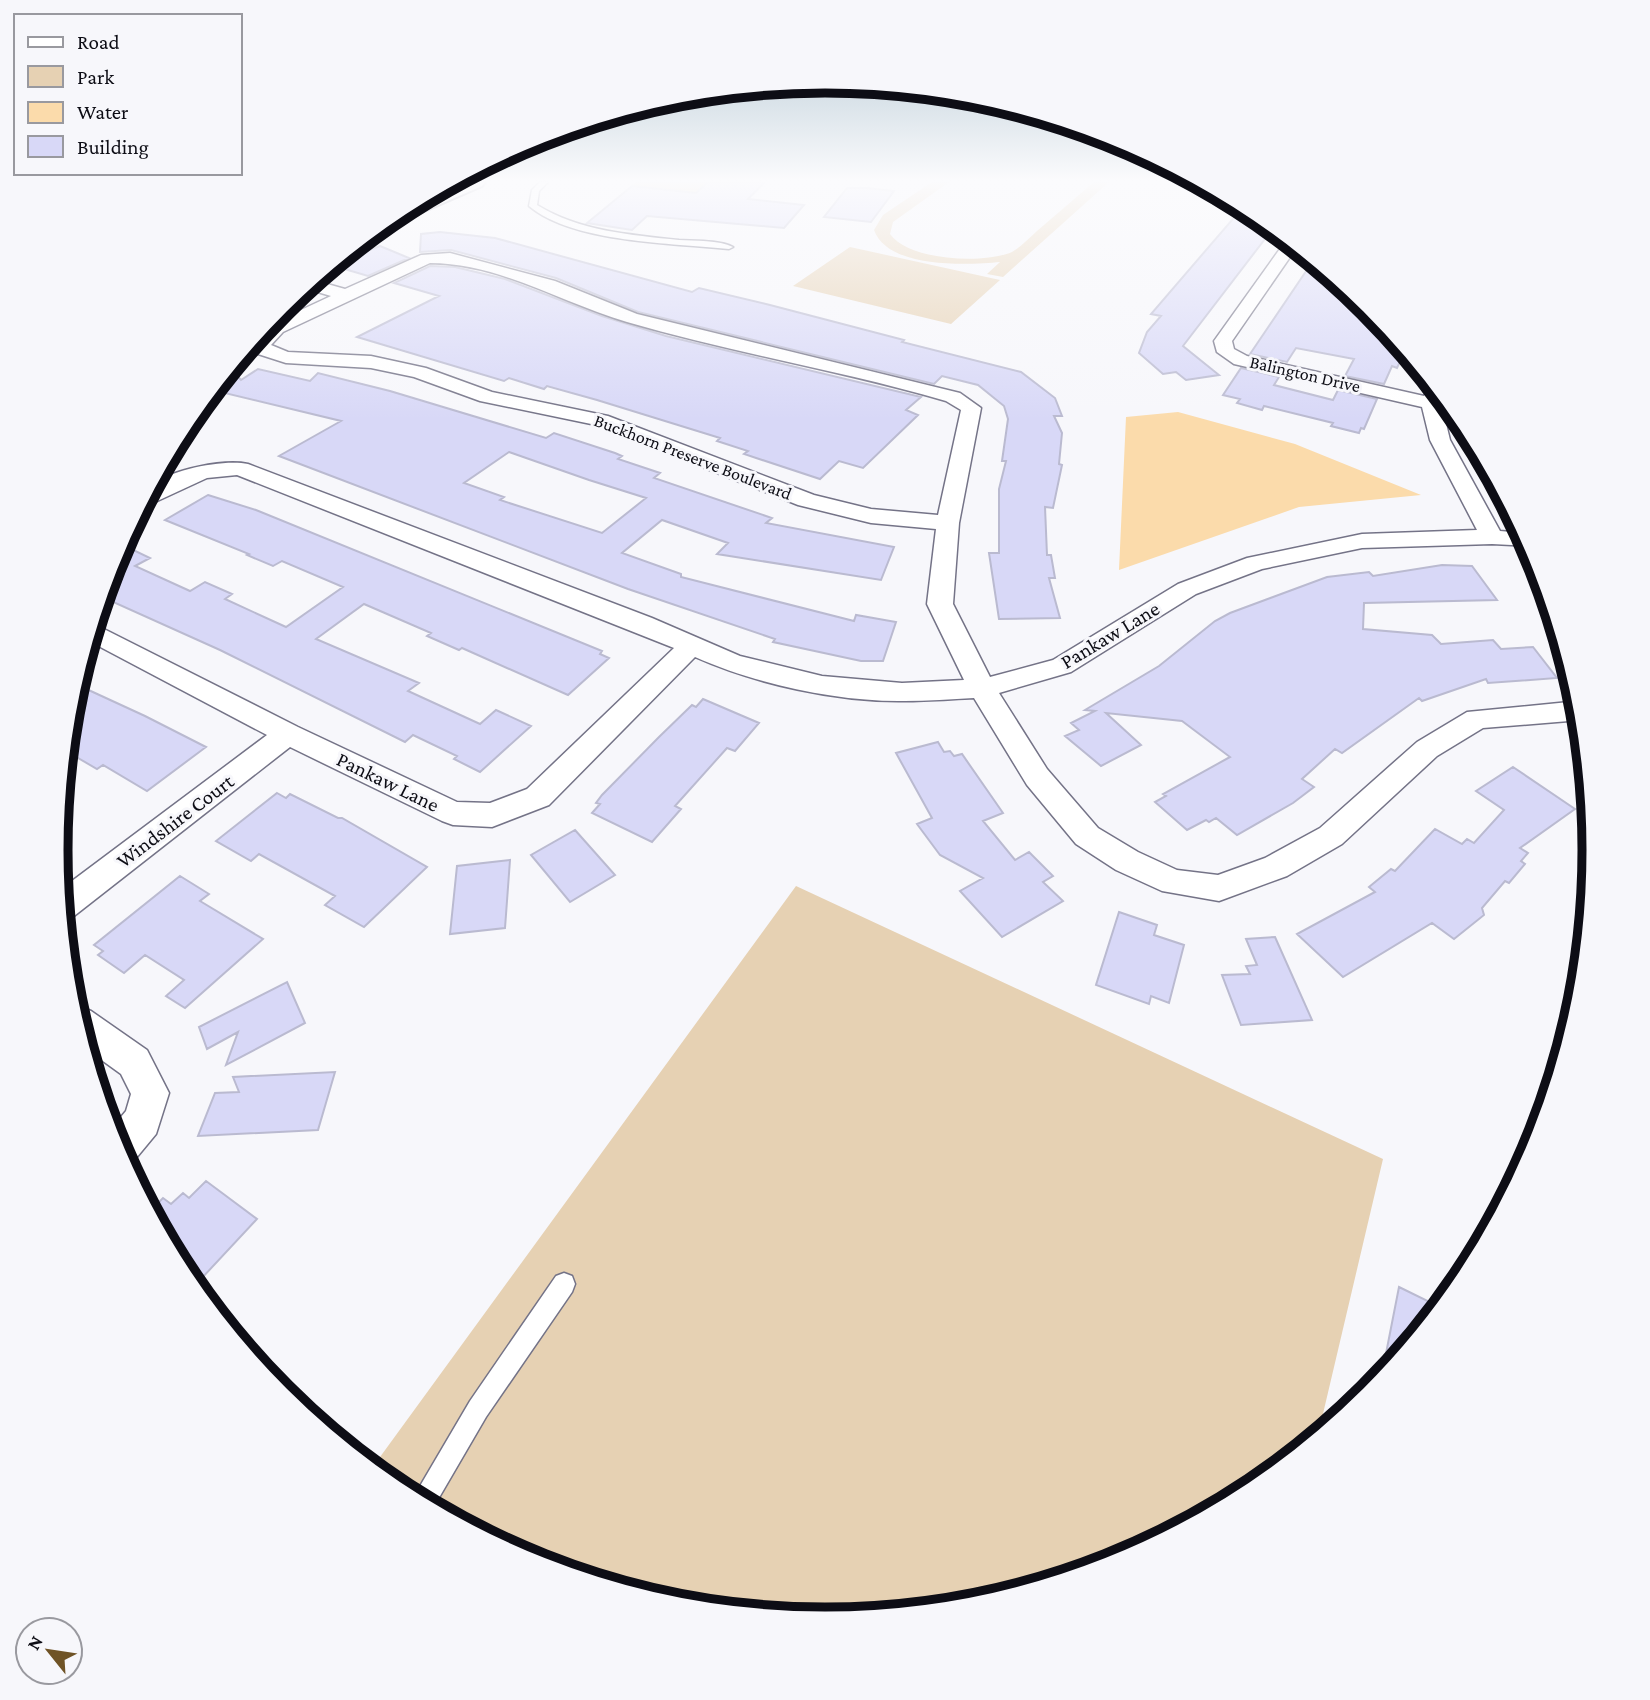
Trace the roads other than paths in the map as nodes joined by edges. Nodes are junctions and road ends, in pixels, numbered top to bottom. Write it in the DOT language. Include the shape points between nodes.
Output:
graph roads {
  1 [pos="420,261"];
  2 [pos="462,261"];
  3 [pos="1279,261"];
  4 [pos="320,287"];
  5 [pos="346,295"];
  6 [pos="301,305"];
  7 [pos="316,309"];
  8 [pos="278,327"];
  9 [pos="261,345"];
  10 [pos="1429,395"];
  11 [pos="1435,403"];
  12 [pos="159,491"];
  13 [pos="948,523"];
  14 [pos="1492,537"];
  15 [pos="1515,539"];
  16 [pos="99,636"];
  17 [pos="690,647"];
  18 [pos="982,688"];
  19 [pos="1569,712"];
  20 [pos="288,734"];
  21 [pos="70,901"];
  22 [pos="91,1032"];
  23 [pos="126,1140"];
  24 [pos="564,1284"];
  25 [pos="429,1494"];
  1 -- 5 [label="street, Buckhorn Preserve Boulevard"];
  2 -- 13 [label="street, Buckhorn Preserve Boulevard" via="549,285 642,321 954,397 971,408"];
  3 -- 10 [label="street, Balington Drive" via="1223,341 1226,352 1241,360"];
  4 -- 5 [label="street"];
  5 -- 7 [label="street, Buckhorn Preserve Boulevard"];
  6 -- 7 [label="street"];
  7 -- 8 [label="street, Buckhorn Preserve Boulevard"];
  9 -- 13 [label="street, Buckhorn Preserve Boulevard" via="286,357 370,362 419,372 486,397 601,420 806,500 871,516"];
  11 -- 14 [label="street" via="1440,440"];
  12 -- 17 [label="street, Pankaw Lane" via="218,468 240,469 643,624"];
  13 -- 18 [label="street, Buckhorn Preserve Boulevard" via="940,604"];
  14 -- 15 [label="street, Pankaw Lane"];
  14 -- 18 [label="street, Pankaw Lane" via="1363,541 1255,563 1187,589 1062,666"];
  16 -- 20 [label="street, Pankaw Lane"];
  17 -- 18 [label="street, Pankaw Lane" via="732,663 822,685 902,692"];
  17 -- 20 [label="street, Pankaw Lane" via="538,797 492,815 453,813"];
  18 -- 19 [label="street, Buckhorn Preserve Boulevard" via="1037,777 1087,836 1173,882 1219,888 1276,867 1331,836 1427,749 1477,719"];
  20 -- 21 [label="street, Windshire Court"];
  22 -- 23 [label="street" via="134,1062 150,1093 142,1121"];
  24 -- 25 [label="lane" via="478,1409"];
}
